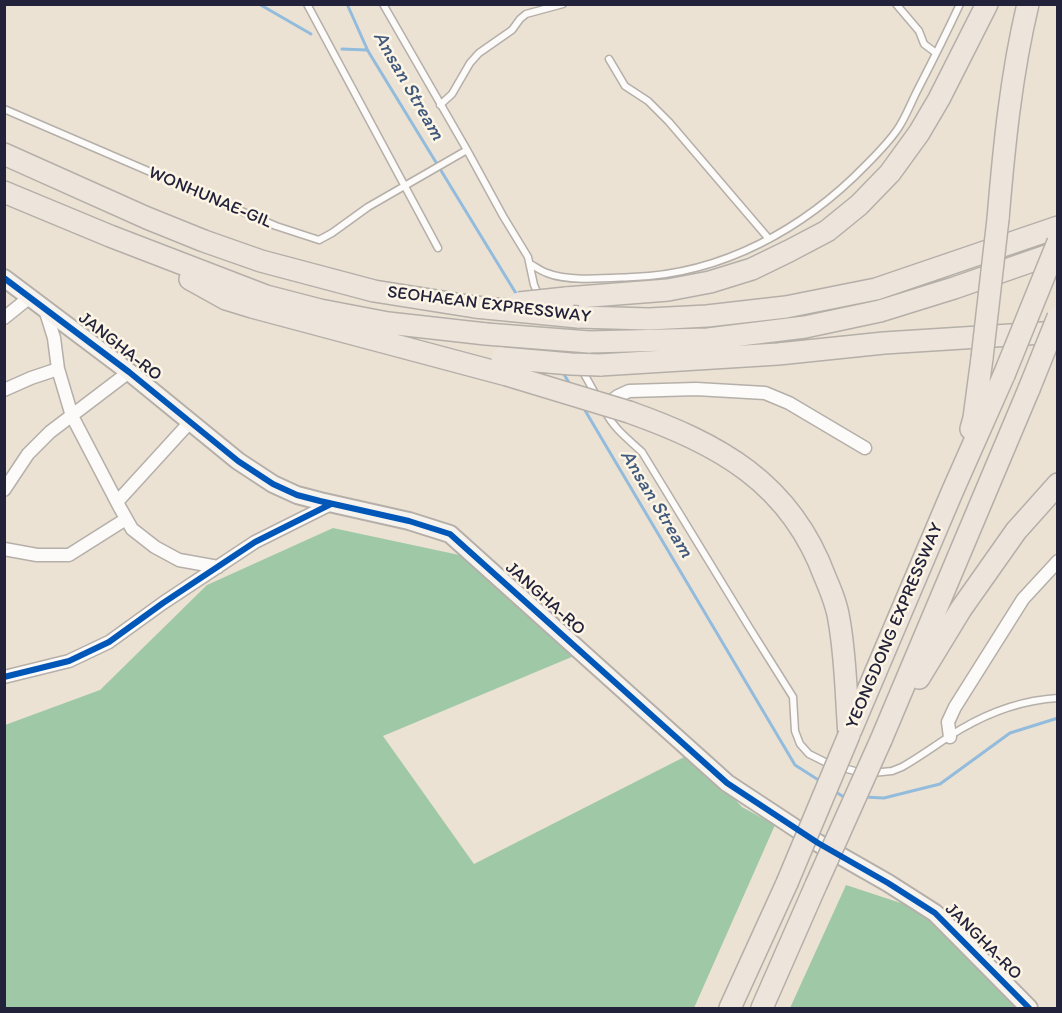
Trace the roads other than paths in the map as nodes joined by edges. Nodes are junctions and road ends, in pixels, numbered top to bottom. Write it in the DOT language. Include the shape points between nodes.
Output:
graph roads {
  1 [pos="307,4"];
  2 [pos="383,4"];
  3 [pos="563,4"];
  4 [pos="896,4"];
  5 [pos="960,4"];
  6 [pos="987,4"];
  7 [pos="1028,4"];
  8 [pos="936,53"];
  9 [pos="609,58"];
  10 [pos="440,105"];
  11 [pos="4,109"];
  12 [pos="465,151"];
  13 [pos="4,154"];
  14 [pos="407,185"];
  15 [pos="4,192"];
  16 [pos="1058,227"];
  17 [pos="769,239"];
  18 [pos="1058,242"];
  19 [pos="438,248"];
  20 [pos="1058,252"];
  21 [pos="530,264"];
  22 [pos="4,278"];
  23 [pos="30,297"];
  24 [pos="259,302"];
  25 [pos="475,307"];
  26 [pos="45,308"];
  27 [pos="1058,317"];
  28 [pos="4,318"];
  29 [pos="553,321"];
  30 [pos="559,331"];
  31 [pos="1058,332"];
  32 [pos="580,346"];
  33 [pos="576,361"];
  34 [pos="505,366"];
  35 [pos="58,369"];
  36 [pos="129,372"];
  37 [pos="4,390"];
  38 [pos="603,407"];
  39 [pos="72,416"];
  40 [pos="190,422"];
  41 [pos="865,448"];
  42 [pos="1058,484"];
  43 [pos="4,490"];
  44 [pos="953,490"];
  45 [pos="117,502"];
  46 [pos="331,504"];
  47 [pos="126,519"];
  48 [pos="4,549"];
  49 [pos="1058,561"];
  50 [pos="218,567"];
  51 [pos="4,677"];
  52 [pos="1058,698"];
  53 [pos="849,735"];
  54 [pos="950,737"];
  55 [pos="881,740"];
  56 [pos="730,1008"];
  57 [pos="762,1008"];
  58 [pos="1029,1008"];
  1 -- 14 [label="lane"];
  2 -- 10 [label="lane"];
  3 -- 10 [label="lane" via="519,19 512,30 479,53"];
  4 -- 8 [label="lane" via="919,31 924,44"];
  5 -- 8 [label="lane"];
  6 -- 25 [label="highway, bridge" via="913,141 890,173 827,231 752,269 710,282 668,290"];
  7 -- 44 [label="highway, bridge" via="1012,88 974,418"];
  8 -- 17 [label="lane" via="898,128 873,158 826,202"];
  9 -- 17 [label="lane" via="625,86 669,123"];
  10 -- 12 [label="lane"];
  11 -- 14 [label="lane, WONHUNAE-GIL" via="276,226 319,240"];
  12 -- 14 [label="lane"];
  12 -- 21 [label="lane"];
  13 -- 25 [label="highway, SEOHAEAN EXPRESSWAY" via="147,218 261,261 374,291"];
  14 -- 19 [label="lane"];
  15 -- 24 [label="highway, SEOHAEAN EXPRESSWAY"];
  16 -- 25 [label="highway, SEOHAEAN EXPRESSWAY, bridge" via="876,289 786,307 649,319"];
  17 -- 21 [label="lane" via="718,262 649,277 568,278 548,274"];
  18 -- 44 [label="highway, YEONGDONG EXPRESSWAY, bridge"];
  20 -- 32 [label="highway, SEOHAEAN EXPRESSWAY" via="890,308 805,327 708,339"];
  21 -- 29 [label="lane" via="534,285"];
  22 -- 23 [label="street, JANGHA-RO"];
  23 -- 26 [label="street, JANGHA-RO"];
  23 -- 28 [label="street"];
  24 -- 32 [label="highway, SEOHAEAN EXPRESSWAY, bridge" via="388,323"];
  24 -- 34 [label="highway"];
  26 -- 35 [label="street"];
  26 -- 36 [label="street, JANGHA-RO"];
  27 -- 55 [label="highway, YEONGDONG EXPRESSWAY, bridge"];
  30 -- 32 [label="lane"];
  31 -- 34 [label="highway, bridge" via="600,365"];
  33 -- 38 [label="lane"];
  34 -- 53 [label="highway, bridge" via="695,438 745,468 767,487 808,538 822,566 839,619"];
  35 -- 37 [label="street"];
  35 -- 39 [label="street"];
  36 -- 39 [label="street"];
  36 -- 40 [label="street, JANGHA-RO"];
  38 -- 41 [label="street" via="629,391 765,393"];
  38 -- 54 [label="lane" via="621,434 642,453 793,697 795,731 809,754 829,764 876,774 902,767"];
  39 -- 43 [label="street" via="28,454"];
  39 -- 45 [label="street"];
  40 -- 45 [label="street"];
  40 -- 46 [label="street, JANGHA-RO" via="273,484"];
  42 -- 55 [label="highway" via="1016,531 961,609"];
  44 -- 53 [label="highway, YEONGDONG EXPRESSWAY"];
  45 -- 47 [label="street"];
  46 -- 50 [label="street" via="255,542"];
  46 -- 58 [label="street, JANGHA-RO" via="409,520 450,534 727,783 935,913"];
  47 -- 48 [label="street" via="69,555"];
  47 -- 50 [label="street" via="132,529 155,547 179,560"];
  49 -- 54 [label="street" via="1023,599 955,707 948,722"];
  50 -- 51 [label="street" via="109,642 69,661"];
  52 -- 54 [label="lane" via="1024,703 993,714"];
  53 -- 56 [label="highway, YEONGDONG EXPRESSWAY, bridge"];
  55 -- 57 [label="highway, YEONGDONG EXPRESSWAY, bridge"];
}
